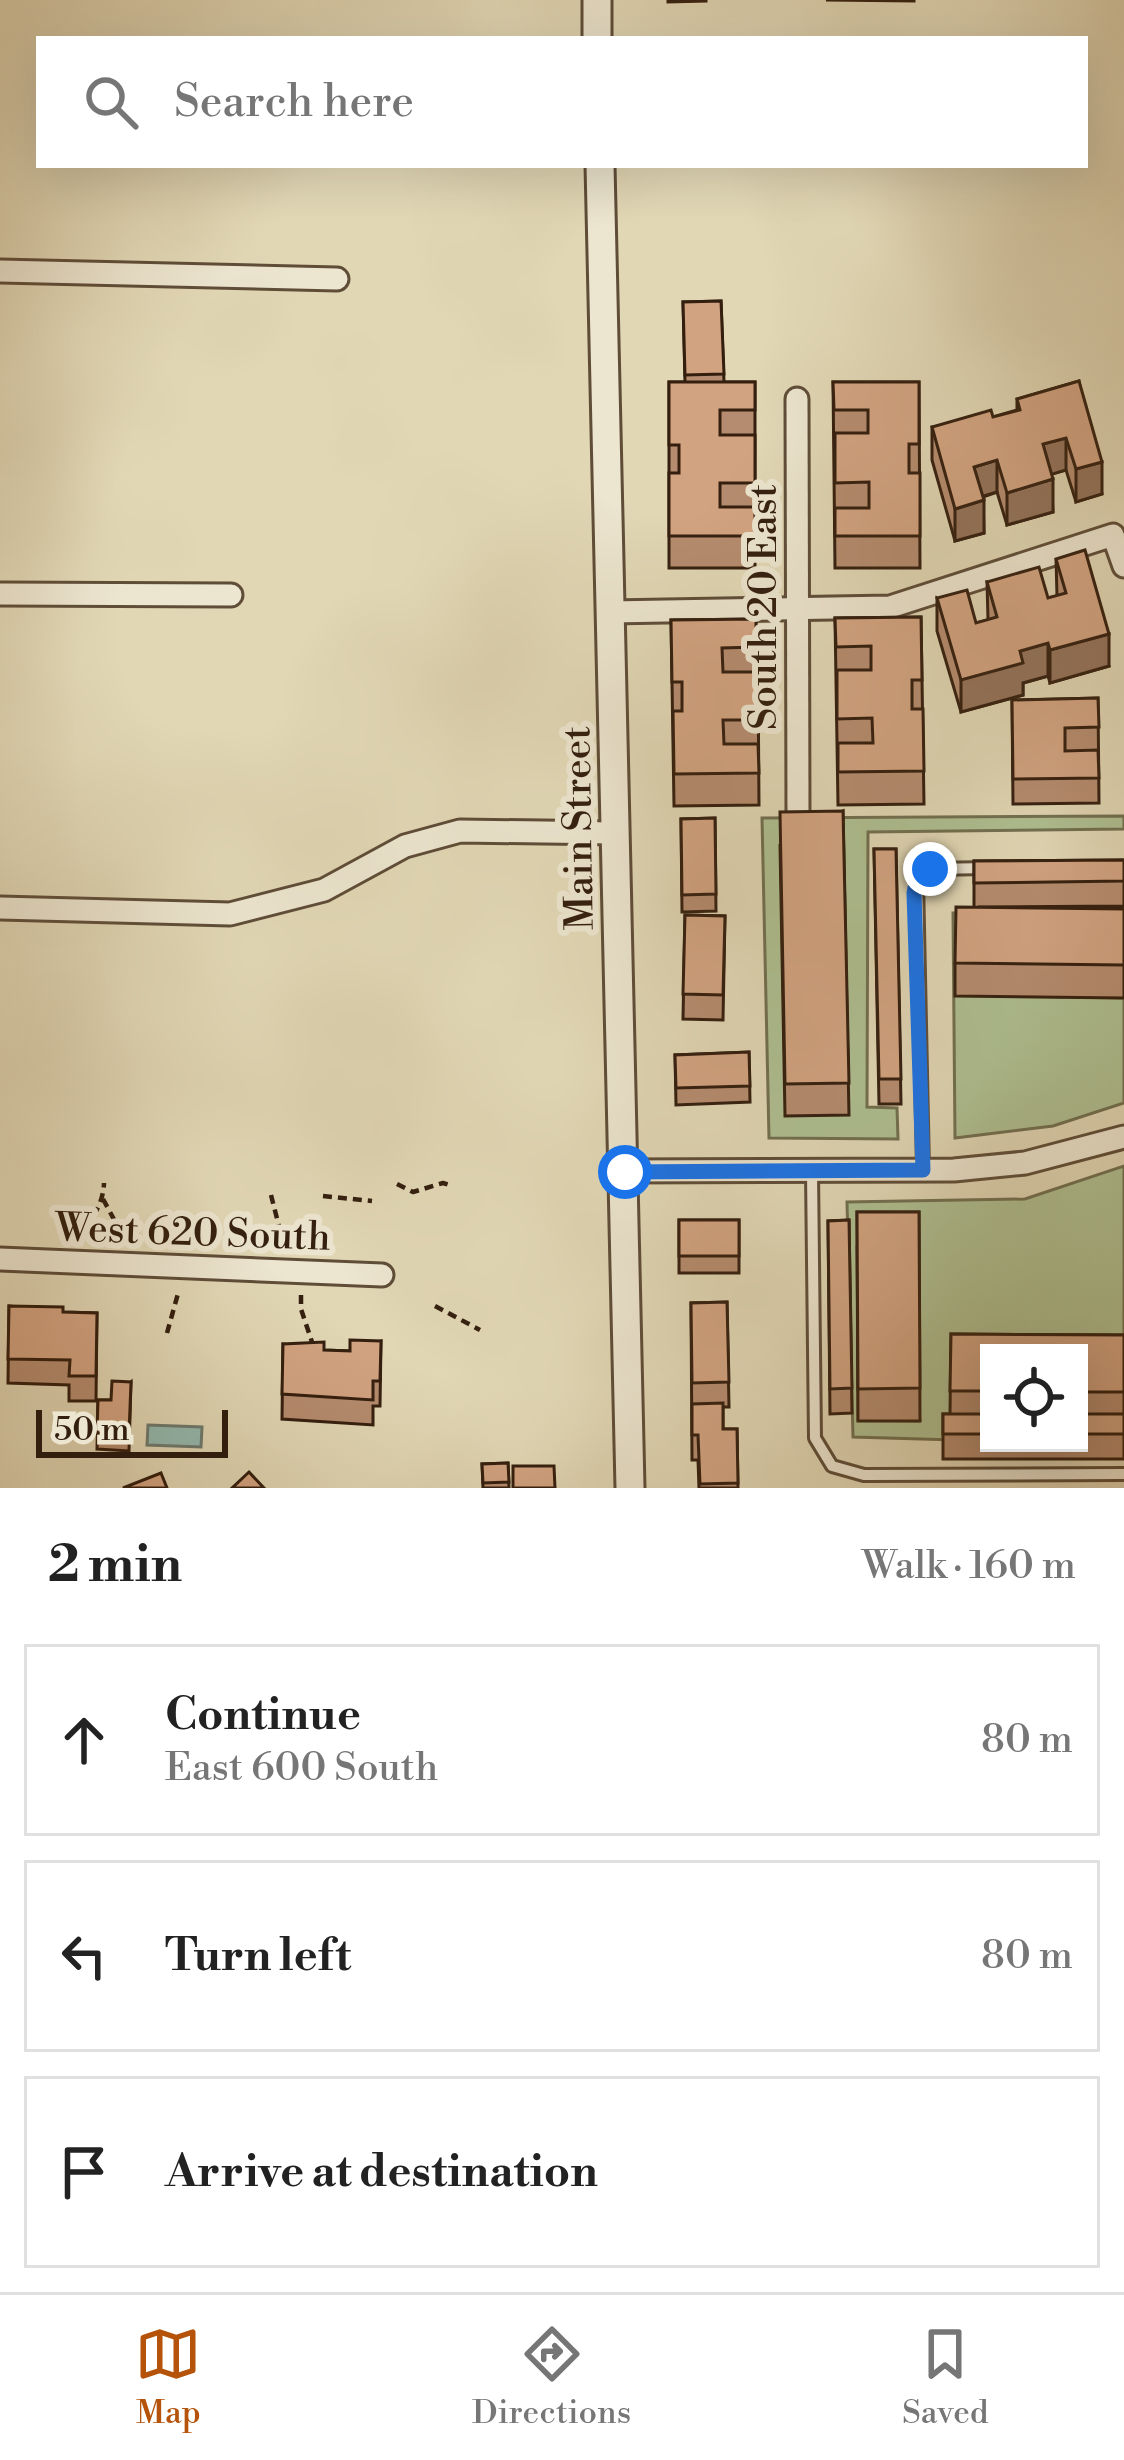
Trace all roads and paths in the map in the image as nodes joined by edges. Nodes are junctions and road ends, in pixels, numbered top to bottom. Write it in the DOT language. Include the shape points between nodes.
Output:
graph roads {
  1 [pos="596,0"];
  2 [pos="597,36"];
  3 [pos="600,168"];
  4 [pos="0,271"];
  5 [pos="337,280"];
  6 [pos="797,399"];
  7 [pos="1124,566"];
  8 [pos="0,593"];
  9 [pos="231,595"];
  10 [pos="798,611"];
  11 [pos="610,612"];
  12 [pos="798,816"];
  13 [pos="615,832"];
  14 [pos="993,868"];
  15 [pos="0,908"];
  16 [pos="1124,1137"];
  17 [pos="923,1170"];
  18 [pos="812,1171"];
  19 [pos="625,1172"];
  20 [pos="104,1183"];
  21 [pos="397,1184"];
  22 [pos="453,1186"];
  23 [pos="271,1195"];
  24 [pos="323,1196"];
  25 [pos="103,1198"];
  26 [pos="372,1201"];
  27 [pos="74,1238"];
  28 [pos="125,1240"];
  29 [pos="284,1246"];
  30 [pos="0,1259"];
  31 [pos="382,1275"];
  32 [pos="178,1290"];
  33 [pos="301,1295"];
  34 [pos="435,1306"];
  35 [pos="480,1330"];
  36 [pos="167,1333"];
  37 [pos="314,1351"];
  38 [pos="1124,1474"];
  39 [pos="630,1488"];
  1 -- 2 [label="street"];
  3 -- 11 [label="street, Main Street"];
  4 -- 5 [label="street"];
  6 -- 10 [label="street, South 20 East"];
  7 -- 10 [label="street" via="1113,536 890,608"];
  8 -- 9 [label="street"];
  10 -- 11 [label="street"];
  10 -- 12 [label="street, South 20 East"];
  11 -- 13 [label="street, Main Street"];
  13 -- 15 [label="street" via="460,831 405,847 324,890 230,914"];
  13 -- 19 [label="street, Main Street"];
  14 -- 17 [label="lane" via="930,869 917,879"];
  16 -- 17 [label="street" via="1024,1163"];
  17 -- 18 [label="street"];
  18 -- 19 [label="street"];
  18 -- 38 [label="lane" via="815,1438 832,1466 864,1475"];
  19 -- 39 [label="street, Main Street"];
  20 -- 25 [label="path"];
  21 -- 22 [label="path" via="413,1192"];
  23 -- 29 [label="path"];
  24 -- 26 [label="path"];
  25 -- 27 [label="path"];
  25 -- 28 [label="path"];
  30 -- 31 [label="street, West 620 South"];
  32 -- 36 [label="path"];
  33 -- 37 [label="path"];
  34 -- 35 [label="path"];
}
